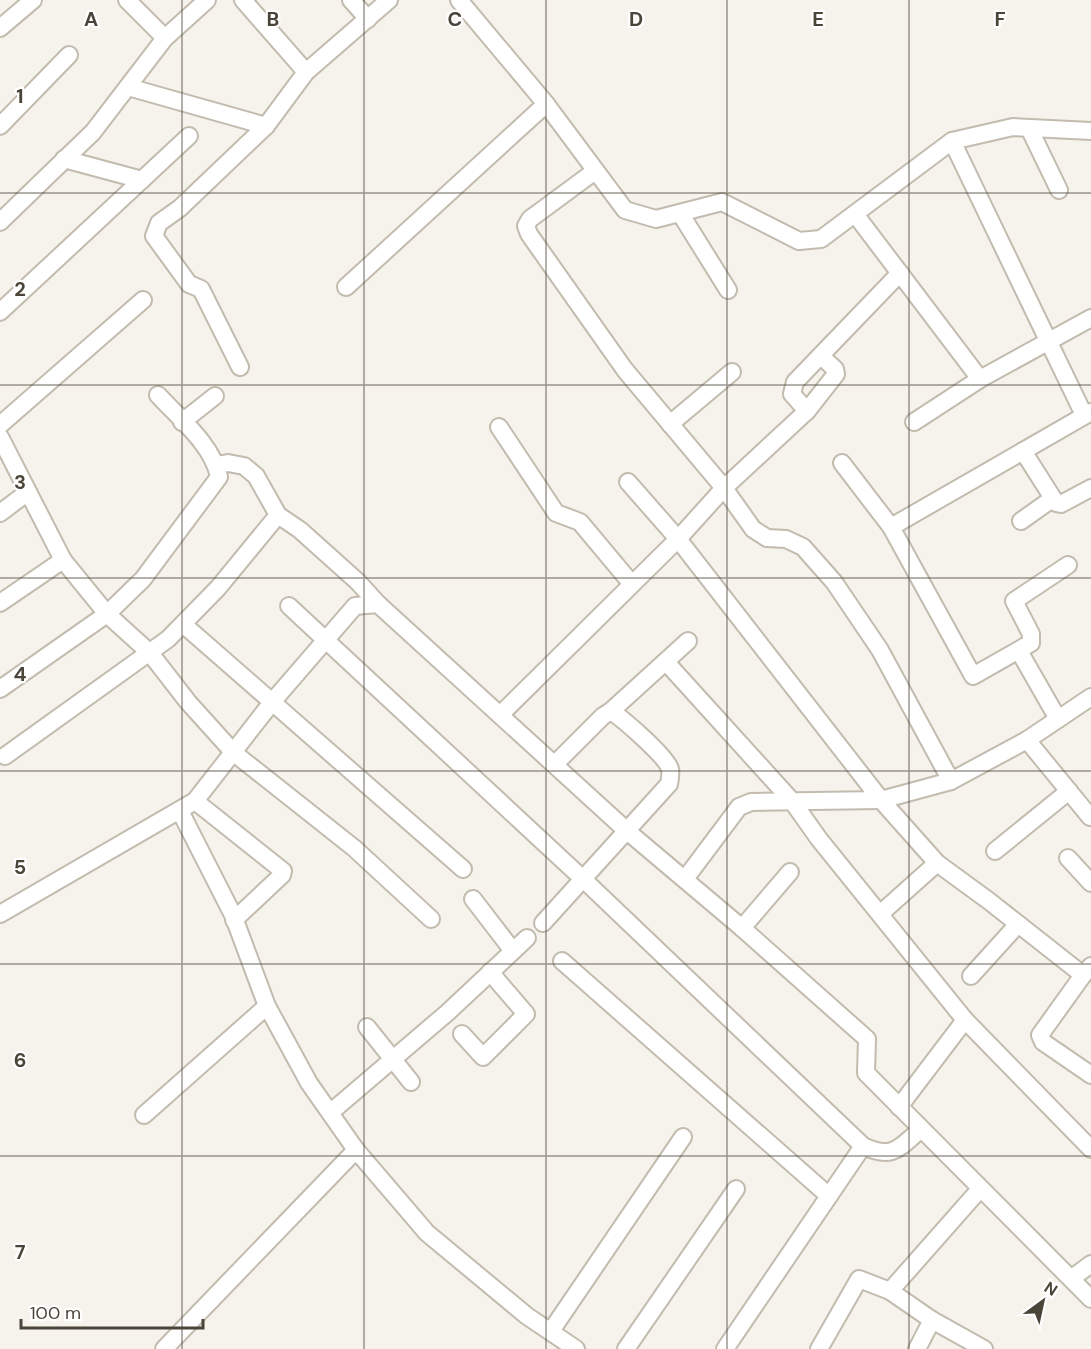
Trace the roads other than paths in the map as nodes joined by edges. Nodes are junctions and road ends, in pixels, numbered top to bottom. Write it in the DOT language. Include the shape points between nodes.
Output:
graph roads {
  1 [pos="33,0"];
  2 [pos="127,0"];
  3 [pos="207,0"];
  4 [pos="243,0"];
  5 [pos="351,0"];
  6 [pos="389,0"];
  7 [pos="459,0"];
  8 [pos="368,19"];
  9 [pos="0,28"];
  10 [pos="165,38"];
  11 [pos="69,55"];
  12 [pos="306,72"];
  13 [pos="128,87"];
  14 [pos="546,104"];
  15 [pos="0,126"];
  16 [pos="266,126"];
  17 [pos="1029,128"];
  18 [pos="1091,131"];
  19 [pos="189,136"];
  20 [pos="952,141"];
  21 [pos="64,159"];
  22 [pos="594,171"];
  23 [pos="142,180"];
  24 [pos="1059,190"];
  25 [pos="680,213"];
  26 [pos="855,214"];
  27 [pos="0,222"];
  28 [pos="900,273"];
  29 [pos="346,287"];
  30 [pos="728,290"];
  31 [pos="143,300"];
  32 [pos="0,312"];
  33 [pos="1091,318"];
  34 [pos="1048,342"];
  35 [pos="821,356"];
  36 [pos="240,367"];
  37 [pos="732,372"];
  38 [pos="980,379"];
  39 [pos="158,395"];
  40 [pos="215,396"];
  41 [pos="807,411"];
  42 [pos="1088,414"];
  43 [pos="183,422"];
  44 [pos="914,422"];
  45 [pos="670,424"];
  46 [pos="0,425"];
  47 [pos="499,427"];
  48 [pos="0,437"];
  49 [pos="1023,451"];
  50 [pos="842,463"];
  51 [pos="217,465"];
  52 [pos="628,482"];
  53 [pos="724,488"];
  54 [pos="1091,488"];
  55 [pos="28,492"];
  56 [pos="1052,500"];
  57 [pos="0,513"];
  58 [pos="278,515"];
  59 [pos="1021,521"];
  60 [pos="891,527"];
  61 [pos="678,539"];
  62 [pos="63,560"];
  63 [pos="1068,565"];
  64 [pos="631,583"];
  65 [pos="0,603"];
  66 [pos="378,604"];
  67 [pos="289,606"];
  68 [pos="108,614"];
  69 [pos="184,625"];
  70 [pos="325,638"];
  71 [pos="687,641"];
  72 [pos="1019,651"];
  73 [pos="150,653"];
  74 [pos="666,662"];
  75 [pos="0,689"];
  76 [pos="1090,698"];
  77 [pos="273,701"];
  78 [pos="611,711"];
  79 [pos="500,715"];
  80 [pos="1058,719"];
  81 [pos="1027,740"];
  82 [pos="234,753"];
  83 [pos="5,756"];
  84 [pos="555,764"];
  85 [pos="951,781"];
  86 [pos="1069,791"];
  87 [pos="881,800"];
  88 [pos="195,801"];
  89 [pos="792,801"];
  90 [pos="180,811"];
  91 [pos="1090,817"];
  92 [pos="627,831"];
  93 [pos="995,851"];
  94 [pos="1068,858"];
  95 [pos="937,863"];
  96 [pos="463,869"];
  97 [pos="790,872"];
  98 [pos="583,879"];
  99 [pos="685,879"];
  100 [pos="1091,882"];
  101 [pos="473,899"];
  102 [pos="0,914"];
  103 [pos="879,914"];
  104 [pos="430,919"];
  105 [pos="234,920"];
  106 [pos="543,923"];
  107 [pos="1018,924"];
  108 [pos="742,928"];
  109 [pos="527,938"];
  110 [pos="513,951"];
  111 [pos="562,961"];
  112 [pos="1087,971"];
  113 [pos="490,972"];
  114 [pos="971,976"];
  115 [pos="267,1006"];
  116 [pos="965,1020"];
  117 [pos="367,1027"];
  118 [pos="462,1034"];
  119 [pos="393,1059"];
  120 [pos="1091,1075"];
  121 [pos="411,1082"];
  122 [pos="899,1107"];
  123 [pos="331,1113"];
  124 [pos="144,1115"];
  125 [pos="921,1129"];
  126 [pos="683,1137"];
  127 [pos="863,1146"];
  128 [pos="1091,1149"];
  129 [pos="356,1150"];
  130 [pos="736,1189"];
  131 [pos="980,1189"];
  132 [pos="829,1196"];
  133 [pos="1091,1264"];
  134 [pos="1072,1278"];
  135 [pos="891,1291"];
  136 [pos="1091,1299"];
  137 [pos="932,1320"];
  138 [pos="551,1331"];
  139 [pos="164,1349"];
  140 [pos="576,1349"];
  141 [pos="626,1349"];
  142 [pos="725,1349"];
  143 [pos="819,1349"];
  144 [pos="917,1349"];
  145 [pos="984,1349"];
  1 -- 9 [label="street"];
  2 -- 10 [label="street"];
  3 -- 10 [label="street"];
  4 -- 12 [label="street"];
  5 -- 8 [label="street"];
  6 -- 8 [label="street"];
  7 -- 14 [label="street"];
  8 -- 12 [label="street"];
  10 -- 13 [label="street"];
  11 -- 15 [label="street"];
  12 -- 16 [label="street"];
  13 -- 16 [label="street"];
  13 -- 21 [label="street" via="93,132"];
  14 -- 22 [label="street"];
  14 -- 29 [label="street"];
  16 -- 36 [label="street" via="159,223 153,236 189,284 201,289"];
  17 -- 18 [label="street"];
  17 -- 20 [label="street" via="1013,127"];
  17 -- 24 [label="street"];
  19 -- 23 [label="street"];
  20 -- 26 [label="street"];
  20 -- 34 [label="street"];
  21 -- 23 [label="street"];
  21 -- 27 [label="street"];
  22 -- 25 [label="street" via="625,210 656,219"];
  22 -- 45 [label="street" via="526,226 625,369"];
  23 -- 32 [label="street"];
  25 -- 26 [label="street" via="722,202 799,241 821,239"];
  25 -- 30 [label="street"];
  26 -- 28 [label="street"];
  28 -- 35 [label="street"];
  28 -- 38 [label="street"];
  31 -- 46 [label="street"];
  33 -- 34 [label="street"];
  34 -- 38 [label="street"];
  34 -- 42 [label="street"];
  35 -- 41 [label="street" via="836,374"];
  35 -- 41 [label="street" via="792,390"];
  37 -- 45 [label="street"];
  38 -- 44 [label="street"];
  39 -- 43 [label="street"];
  40 -- 43 [label="street"];
  41 -- 53 [label="street"];
  42 -- 49 [label="street"];
  43 -- 51 [label="street"];
  45 -- 53 [label="street"];
  47 -- 64 [label="street" via="556,513 580,522"];
  48 -- 55 [label="street"];
  49 -- 56 [label="street"];
  49 -- 60 [label="street"];
  50 -- 60 [label="street"];
  51 -- 58 [label="street" via="244,466 256,476"];
  51 -- 68 [label="street" via="219,477 212,488 143,579"];
  52 -- 61 [label="street"];
  53 -- 61 [label="street"];
  53 -- 85 [label="street" via="753,529 767,538 786,539 803,547 834,582 880,650"];
  54 -- 56 [label="street" via="1061,504"];
  55 -- 57 [label="street"];
  55 -- 62 [label="street"];
  56 -- 59 [label="street"];
  58 -- 66 [label="street" via="358,582"];
  58 -- 69 [label="street"];
  60 -- 72 [label="street" via="971,674 976,675"];
  61 -- 64 [label="street"];
  61 -- 87 [label="street"];
  62 -- 65 [label="street"];
  62 -- 68 [label="street"];
  63 -- 72 [label="street" via="1014,601 1032,640"];
  64 -- 79 [label="street"];
  66 -- 70 [label="street" via="355,606"];
  66 -- 79 [label="street"];
  67 -- 70 [label="street"];
  68 -- 73 [label="street"];
  68 -- 75 [label="street"];
  69 -- 73 [label="street"];
  69 -- 77 [label="street"];
  70 -- 77 [label="street"];
  70 -- 98 [label="street"];
  71 -- 74 [label="street"];
  72 -- 80 [label="street"];
  73 -- 82 [label="street"];
  73 -- 83 [label="street"];
  74 -- 78 [label="street"];
  74 -- 89 [label="street"];
  76 -- 80 [label="street"];
  77 -- 82 [label="street"];
  77 -- 96 [label="street"];
  78 -- 84 [label="street"];
  78 -- 92 [label="street" via="669,767 669,784"];
  79 -- 84 [label="street"];
  80 -- 81 [label="street"];
  81 -- 85 [label="street"];
  81 -- 86 [label="street"];
  82 -- 88 [label="street"];
  82 -- 104 [label="street" via="354,848"];
  84 -- 92 [label="street"];
  85 -- 87 [label="street"];
  86 -- 91 [label="street"];
  86 -- 93 [label="street"];
  87 -- 89 [label="street"];
  87 -- 95 [label="street"];
  88 -- 90 [label="street"];
  88 -- 105 [label="street" via="283,871"];
  89 -- 99 [label="street" via="751,802 739,807"];
  89 -- 103 [label="street"];
  90 -- 102 [label="street"];
  90 -- 105 [label="street"];
  92 -- 98 [label="street"];
  92 -- 99 [label="street"];
  94 -- 100 [label="street"];
  95 -- 103 [label="street"];
  95 -- 107 [label="street"];
  97 -- 108 [label="street"];
  98 -- 106 [label="street"];
  98 -- 127 [label="street"];
  99 -- 108 [label="street"];
  101 -- 110 [label="street"];
  103 -- 116 [label="street"];
  105 -- 115 [label="street"];
  107 -- 112 [label="street"];
  107 -- 114 [label="street"];
  108 -- 122 [label="street" via="867,1039 866,1073"];
  109 -- 110 [label="street"];
  110 -- 113 [label="street"];
  111 -- 132 [label="street"];
  112 -- 120 [label="street" via="1040,1035 1043,1042"];
  113 -- 118 [label="street" via="526,1014 483,1057"];
  113 -- 119 [label="street"];
  115 -- 123 [label="street" via="309,1083"];
  115 -- 124 [label="street"];
  116 -- 122 [label="street"];
  116 -- 128 [label="street"];
  117 -- 119 [label="street"];
  119 -- 121 [label="street"];
  119 -- 123 [label="street"];
  122 -- 125 [label="street"];
  123 -- 129 [label="street"];
  125 -- 127 [label="street" via="893,1152 880,1154"];
  125 -- 131 [label="street"];
  126 -- 138 [label="street"];
  127 -- 132 [label="street"];
  129 -- 138 [label="street" via="428,1233 481,1280"];
  129 -- 139 [label="street"];
  130 -- 141 [label="street"];
  131 -- 134 [label="street"];
  131 -- 135 [label="street"];
  132 -- 142 [label="street"];
  133 -- 134 [label="street"];
  134 -- 136 [label="street"];
  135 -- 137 [label="street"];
  135 -- 143 [label="street" via="859,1278"];
  137 -- 144 [label="street"];
  137 -- 145 [label="street"];
  138 -- 140 [label="street"];
}
